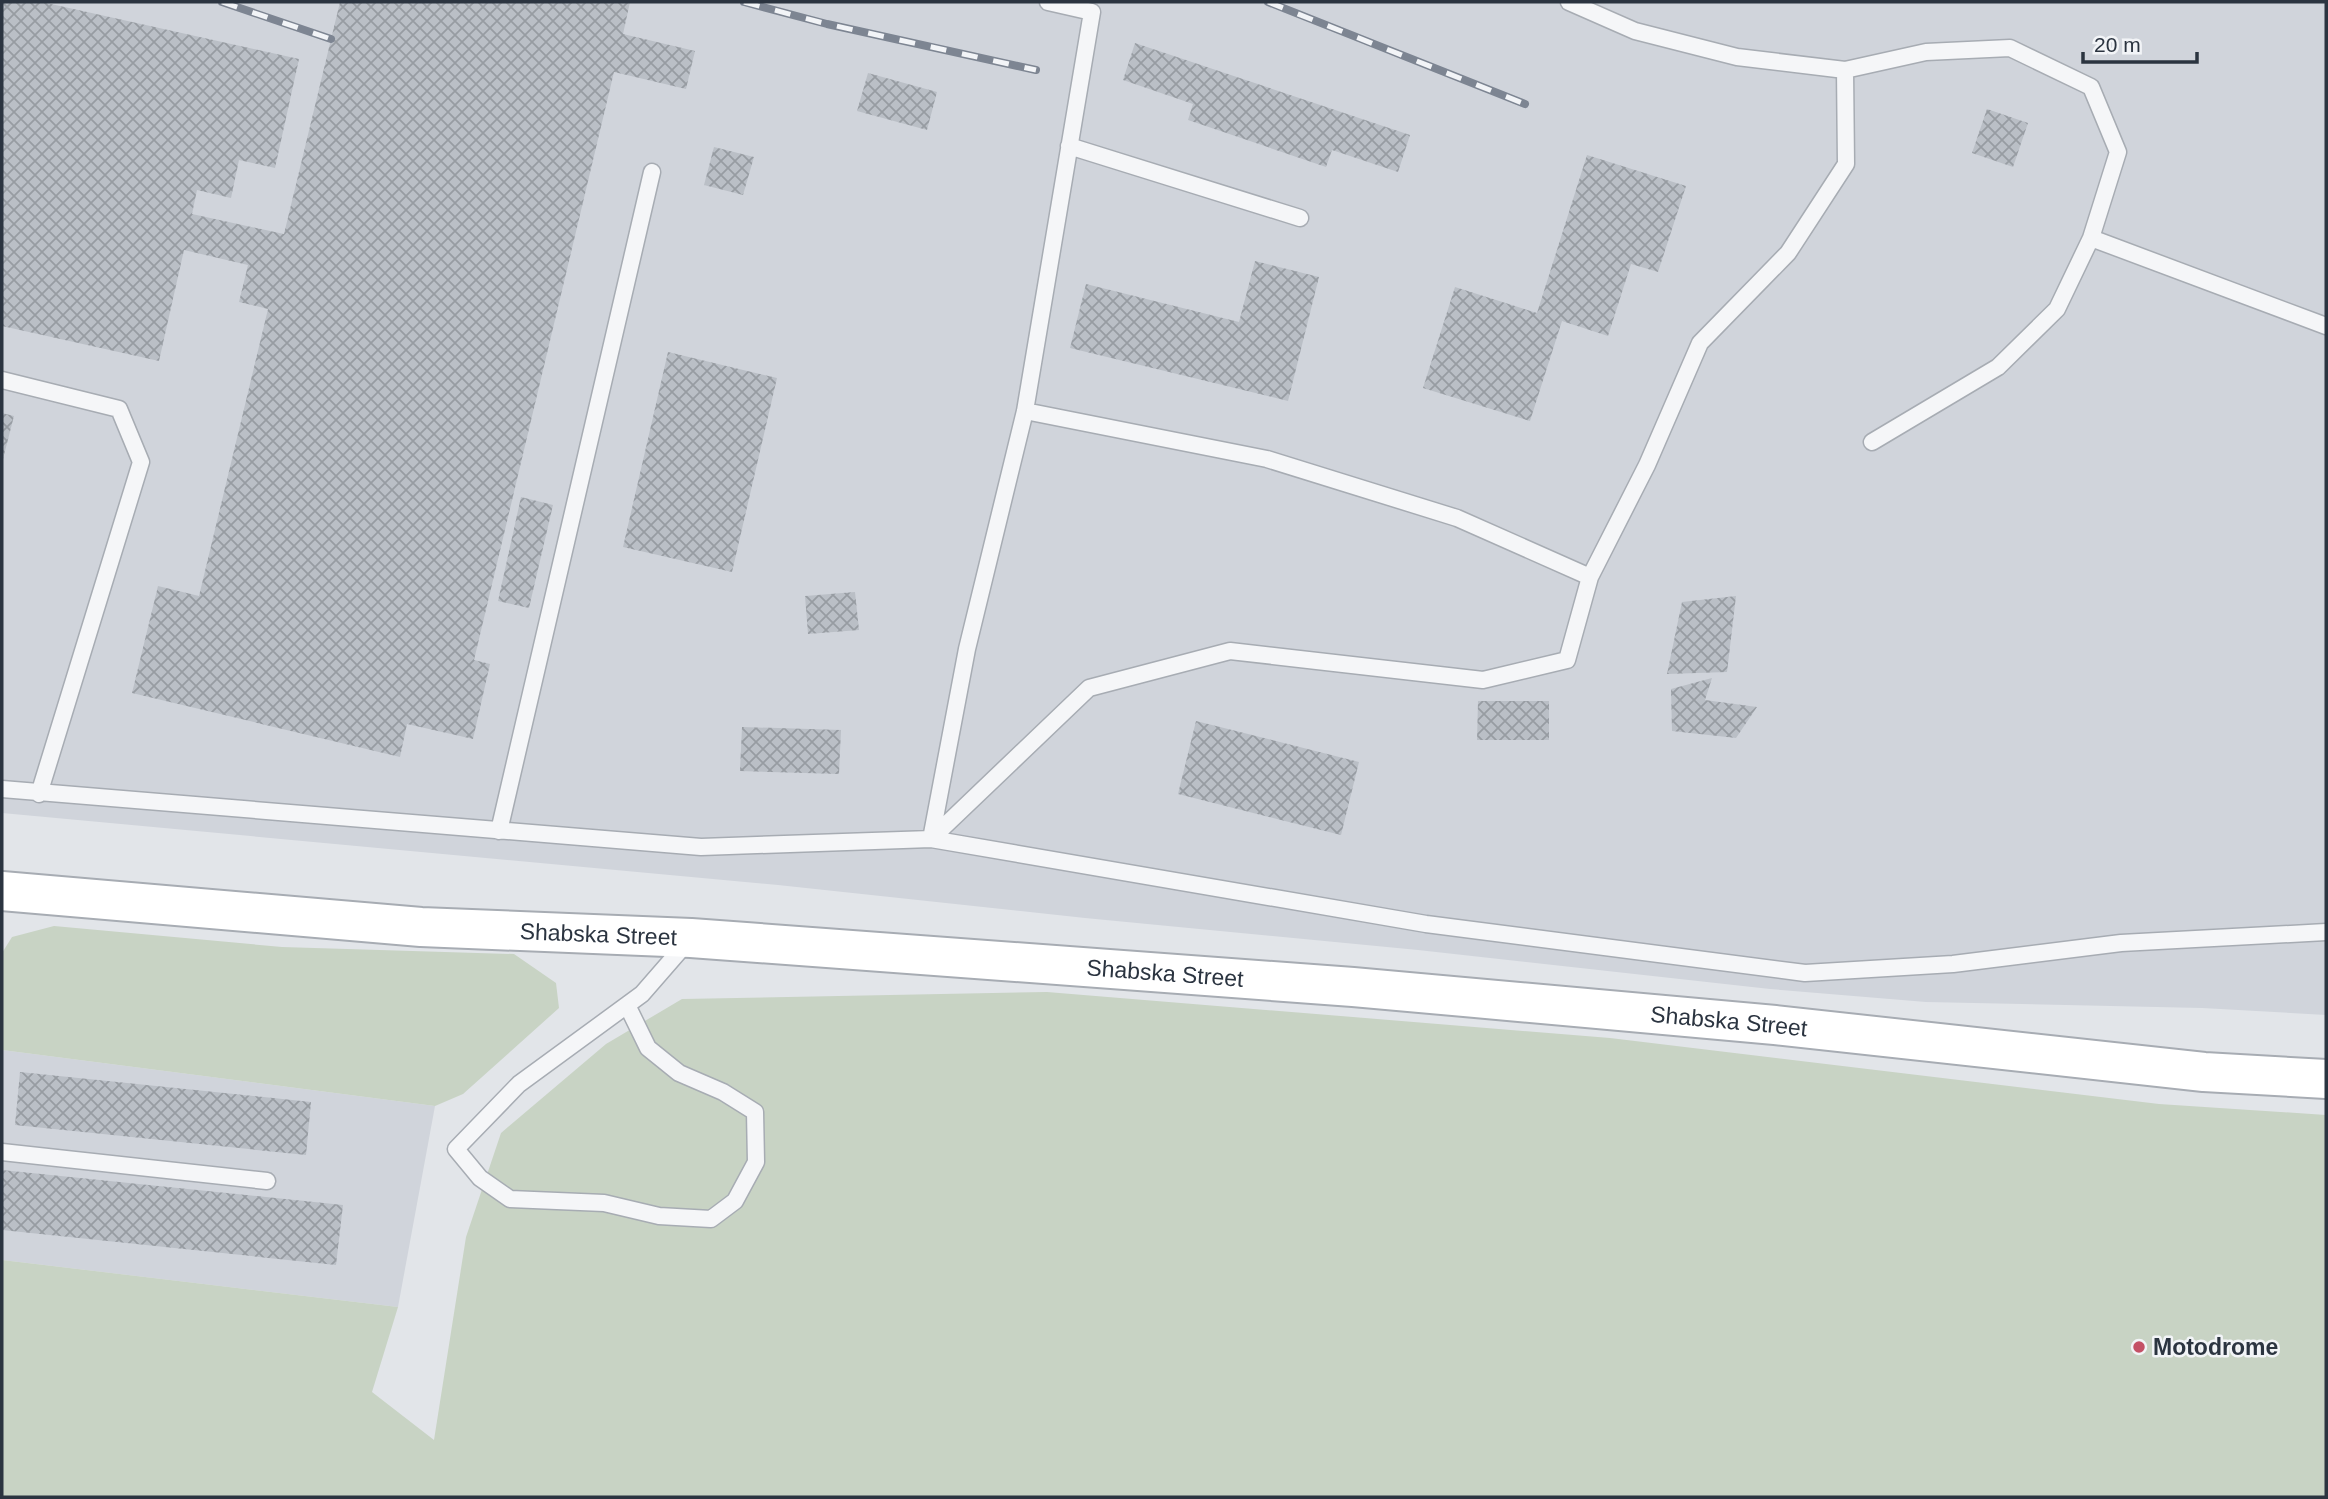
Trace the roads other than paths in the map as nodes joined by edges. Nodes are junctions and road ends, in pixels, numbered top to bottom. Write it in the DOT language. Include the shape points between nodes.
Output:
graph roads {
  1 [pos="1048,2"];
  2 [pos="1569,2"];
  3 [pos="1845,70"];
  4 [pos="1069,146"];
  5 [pos="652,172"];
  6 [pos="1300,218"];
  7 [pos="2091,238"];
  8 [pos="2326,326"];
  9 [pos="2,380"];
  10 [pos="1026,411"];
  11 [pos="1872,442"];
  12 [pos="1590,577"];
  13 [pos="2,789"];
  14 [pos="39,794"];
  15 [pos="499,831"];
  16 [pos="931,839"];
  17 [pos="2,891"];
  18 [pos="2326,932"];
  19 [pos="691,938"];
  20 [pos="627,1005"];
  21 [pos="2326,1079"];
  22 [pos="2,1152"];
  23 [pos="267,1181"];
  1 -- 4 [label="lane" via="1092,12"];
  2 -- 3 [label="lane" via="1635,31 1737,57"];
  3 -- 7 [label="lane" via="1926,52 2010,48 2091,87 2118,152"];
  3 -- 12 [label="lane" via="1846,164 1788,253 1700,343 1647,465"];
  4 -- 6 [label="lane"];
  4 -- 10 [label="lane"];
  5 -- 15 [label="lane"];
  7 -- 8 [label="lane"];
  7 -- 11 [label="lane" via="2056,309 1998,368"];
  9 -- 14 [label="lane" via="120,409 141,462"];
  10 -- 12 [label="lane" via="1267,459 1457,519"];
  10 -- 16 [label="lane" via="967,649"];
  12 -- 16 [label="lane" via="1567,660 1483,680 1230,650 1089,688"];
  13 -- 14 [label="lane"];
  14 -- 15 [label="lane"];
  15 -- 16 [label="lane" via="701,847"];
  16 -- 18 [label="lane" via="1426,924 1805,973 1953,964 2121,943"];
  17 -- 19 [label="street, Shabska Street" via="421,926"];
  19 -- 20 [label="lane"];
  19 -- 21 [label="street, Shabska Street" via="1353,987 2204,1072"];
  20 -- 20 [label="lane" via="648,1048 679,1073 755,1112 756,1162 735,1201 711,1219 659,1216 604,1203 510,1199 480,1178 456,1149 519,1084"];
  22 -- 23 [label="lane"];
}
